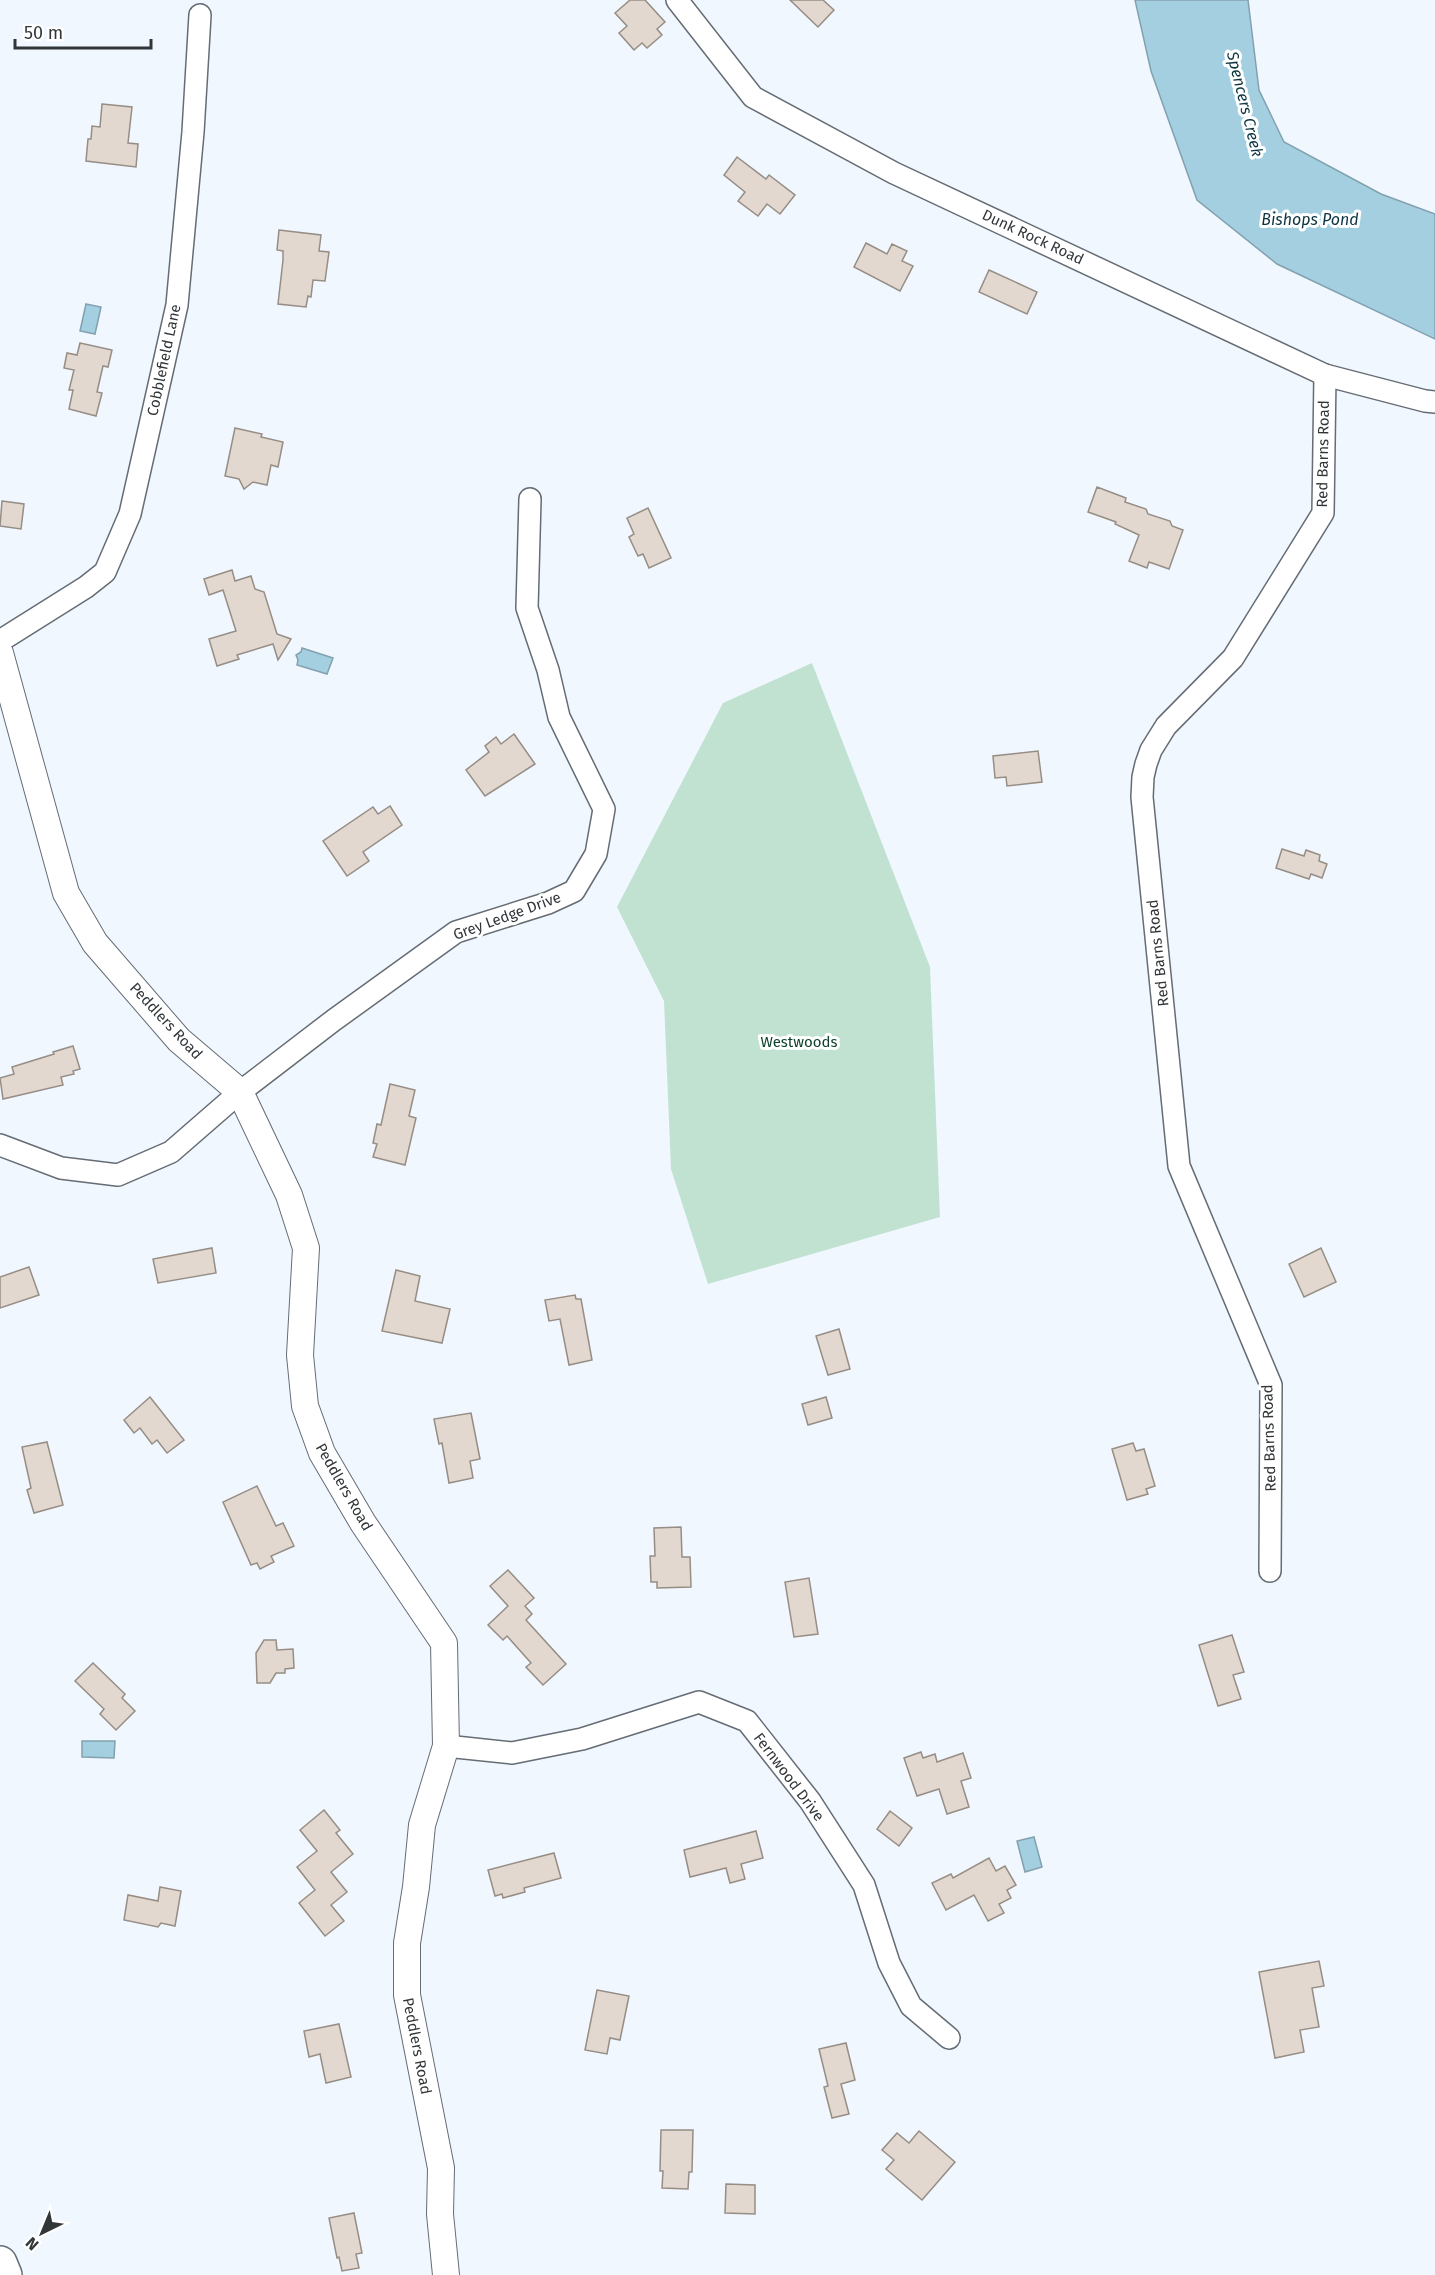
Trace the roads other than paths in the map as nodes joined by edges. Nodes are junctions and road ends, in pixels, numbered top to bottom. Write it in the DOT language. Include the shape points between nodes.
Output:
graph roads {
  1 [pos="677,0"];
  2 [pos="200,15"];
  3 [pos="1325,375"];
  4 [pos="1435,402"];
  5 [pos="530,499"];
  6 [pos="0,641"];
  7 [pos="0,653"];
  8 [pos="240,1092"];
  9 [pos="0,1145"];
  10 [pos="1270,1571"];
  11 [pos="446,1746"];
  12 [pos="948,2038"];
  13 [pos="0,2263"];
  14 [pos="5,2275"];
  15 [pos="446,2275"];
  1 -- 3 [label="street, Dunk Rock Road" via="753,97 894,173"];
  2 -- 6 [label="street, Cobblefield Lane" via="177,305 129,514 105,572"];
  3 -- 4 [label="street, Dunk Rock Road"];
  3 -- 10 [label="street, Red Barns Road" via="1323,513 1233,658 1166,726 1151,750 1142,797 1179,1166 1271,1385"];
  5 -- 8 [label="street, Grey Ledge Drive" via="527,608 559,717 604,809 596,854 574,891 456,932"];
  7 -- 8 [label="street, Peddlers Road" via="66,892 95,943 180,1040"];
  8 -- 9 [label="street, Grey Ledge Drive" via="171,1152 118,1175 61,1168"];
  8 -- 11 [label="street, Peddlers Road" via="290,1196 306,1248 300,1355 305,1407 321,1453 444,1643"];
  11 -- 12 [label="street, Fernwood Drive" via="512,1753 582,1739 699,1702 747,1721 810,1801 864,1885 889,1963 912,2006"];
  11 -- 15 [label="street, Peddlers Road" via="422,1825 407,1943 406,1995 441,2168 440,2214"];
  13 -- 14 [label="highway"];
}
